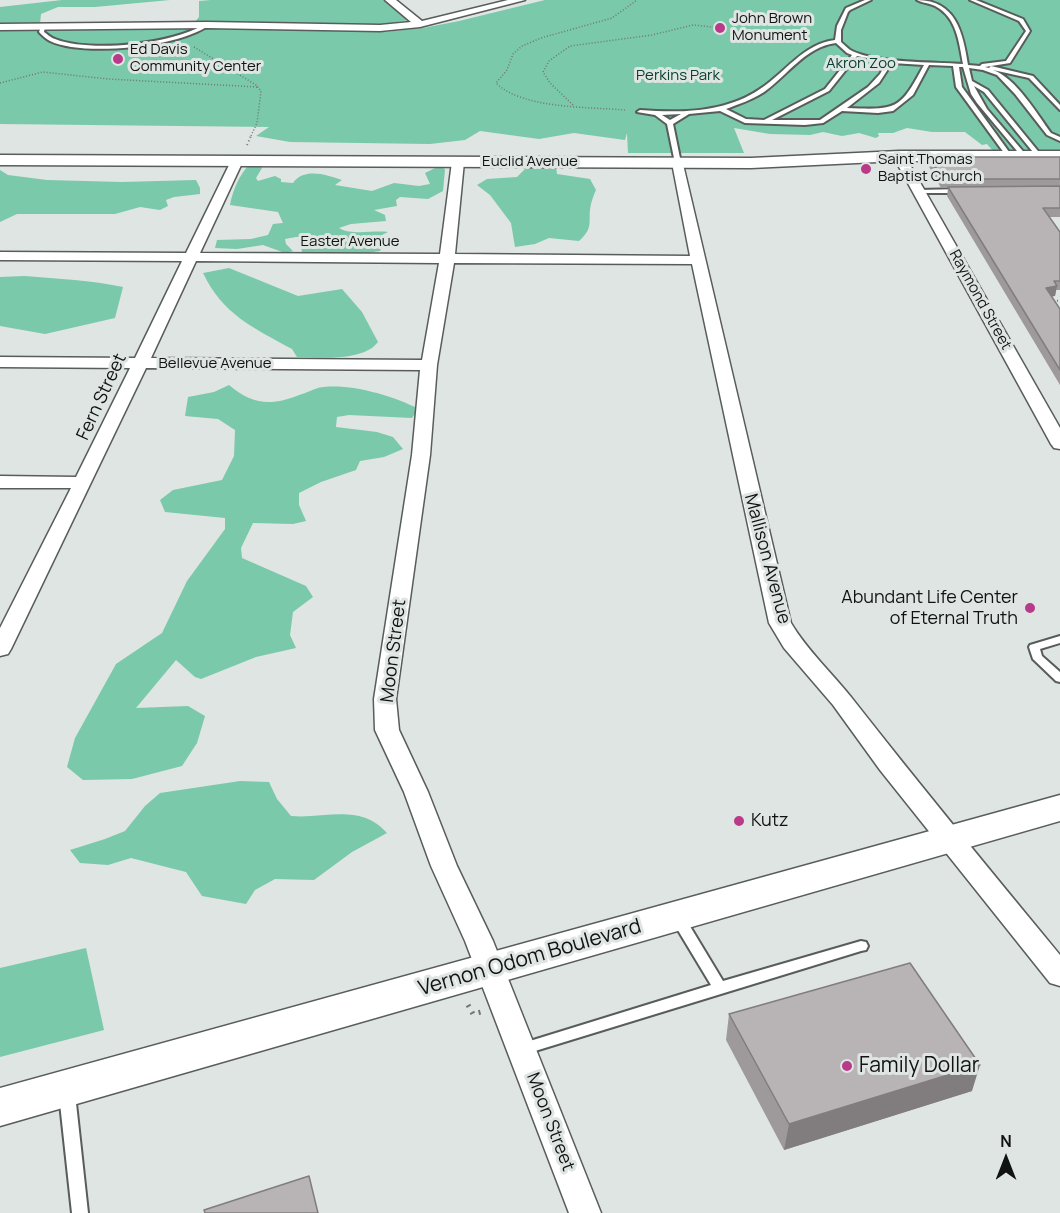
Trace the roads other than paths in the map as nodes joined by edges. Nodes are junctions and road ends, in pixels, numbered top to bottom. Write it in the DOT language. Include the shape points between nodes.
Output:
graph roads {
  1 [pos="390,0"];
  2 [pos="520,0"];
  3 [pos="869,0"];
  4 [pos="919,0"];
  5 [pos="972,0"];
  6 [pos="420,24"];
  7 [pos="207,25"];
  8 [pos="43,26"];
  9 [pos="0,27"];
  10 [pos="838,41"];
  11 [pos="855,55"];
  12 [pos="890,60"];
  13 [pos="927,64"];
  14 [pos="956,66"];
  15 [pos="985,66"];
  16 [pos="966,67"];
  17 [pos="970,82"];
  18 [pos="1060,108"];
  19 [pos="721,109"];
  20 [pos="841,109"];
  21 [pos="640,112"];
  22 [pos="688,112"];
  23 [pos="656,113"];
  24 [pos="670,123"];
  25 [pos="764,123"];
  26 [pos="1060,139"];
  27 [pos="899,156"];
  28 [pos="1024,156"];
  29 [pos="1060,156"];
  30 [pos="0,160"];
  31 [pos="237,161"];
  32 [pos="458,162"];
  33 [pos="678,163"];
  34 [pos="967,191"];
  35 [pos="919,192"];
  36 [pos="0,256"];
  37 [pos="191,258"];
  38 [pos="447,258"];
  39 [pos="699,260"];
  40 [pos="0,362"];
  41 [pos="139,363"];
  42 [pos="429,365"];
  43 [pos="1060,444"];
  44 [pos="0,482"];
  45 [pos="83,483"];
  46 [pos="1060,639"];
  47 [pos="0,649"];
  48 [pos="1060,678"];
  49 [pos="1060,808"];
  50 [pos="951,840"];
  51 [pos="676,917"];
  52 [pos="861,946"];
  53 [pos="491,969"];
  54 [pos="1060,975"];
  55 [pos="720,988"];
  56 [pos="522,1049"];
  57 [pos="66,1088"];
  58 [pos="0,1107"];
  59 [pos="80,1213"];
  60 [pos="585,1213"];
  1 -- 6 [label="street"];
  2 -- 6 [label="street"];
  3 -- 10 [label="lane" via="848,9"];
  4 -- 16 [label="lane" via="944,10 952,19 961,34"];
  5 -- 15 [label="lane" via="1021,20 1028,31 1008,62"];
  6 -- 7 [label="street" via="353,29"];
  7 -- 8 [label="street"];
  7 -- 8 [label="lane" via="202,31 177,39 85,45 43,36"];
  8 -- 9 [label="street"];
  10 -- 11 [label="lane"];
  10 -- 19 [label="lane" via="812,47 767,88"];
  11 -- 12 [label="lane"];
  11 -- 25 [label="lane" via="827,90"];
  12 -- 13 [label="lane"];
  12 -- 20 [label="lane" via="864,94"];
  13 -- 14 [label="lane"];
  13 -- 20 [label="lane" via="911,94 892,109"];
  14 -- 16 [label="lane"];
  14 -- 28 [label="lane" via="959,87"];
  15 -- 16 [label="lane"];
  15 -- 18 [label="lane" via="1031,77"];
  16 -- 17 [label="lane"];
  16 -- 26 [label="lane" via="1000,75 1049,134"];
  17 -- 28 [label="lane" via="974,93"];
  17 -- 28 [label="lane" via="986,91"];
  19 -- 22 [label="lane"];
  19 -- 25 [label="lane" via="745,121"];
  20 -- 25 [label="lane" via="821,122"];
  21 -- 23 [label="lane"];
  22 -- 23 [label="lane"];
  22 -- 24 [label="lane"];
  23 -- 24 [label="lane"];
  24 -- 33 [label="lane"];
  27 -- 28 [label="street, Euclid Avenue"];
  27 -- 33 [label="street, Euclid Avenue"];
  27 -- 35 [label="street, Raymond Street"];
  28 -- 29 [label="street, Euclid Avenue"];
  30 -- 31 [label="street, Euclid Avenue"];
  31 -- 32 [label="street, Euclid Avenue"];
  31 -- 37 [label="street, Fern Street"];
  32 -- 33 [label="street, Euclid Avenue"];
  32 -- 38 [label="street, Moon Street"];
  33 -- 39 [label="street, Mallison Avenue"];
  34 -- 35 [label="lane"];
  35 -- 43 [label="street, Raymond Street"];
  36 -- 37 [label="street, Easter Avenue"];
  37 -- 38 [label="street, Easter Avenue"];
  37 -- 41 [label="street, Fern Street"];
  38 -- 39 [label="street, Easter Avenue"];
  38 -- 42 [label="street, Moon Street"];
  39 -- 50 [label="street, Mallison Avenue" via="780,622 792,643"];
  40 -- 41 [label="street, Bellevue Avenue"];
  41 -- 42 [label="street, Bellevue Avenue"];
  41 -- 45 [label="street, Fern Street"];
  42 -- 53 [label="street, Moon Street" via="421,455 385,699 387,730"];
  44 -- 45 [label="street"];
  45 -- 47 [label="street, Fern Street"];
  46 -- 48 [label="lane" via="1034,646 1037,657"];
  49 -- 50 [label="main road, Vernon Odom Boulevard"];
  50 -- 51 [label="main road, Vernon Odom Boulevard"];
  50 -- 54 [label="street, Mallison Avenue"];
  51 -- 53 [label="main road, Vernon Odom Boulevard"];
  51 -- 55 [label="lane"];
  52 -- 55 [label="lane"];
  53 -- 56 [label="street, Moon Street"];
  53 -- 57 [label="main road, Vernon Odom Boulevard"];
  55 -- 56 [label="lane"];
  56 -- 60 [label="street, Moon Street"];
  57 -- 58 [label="main road, Vernon Odom Boulevard"];
  57 -- 59 [label="lane"];
}
